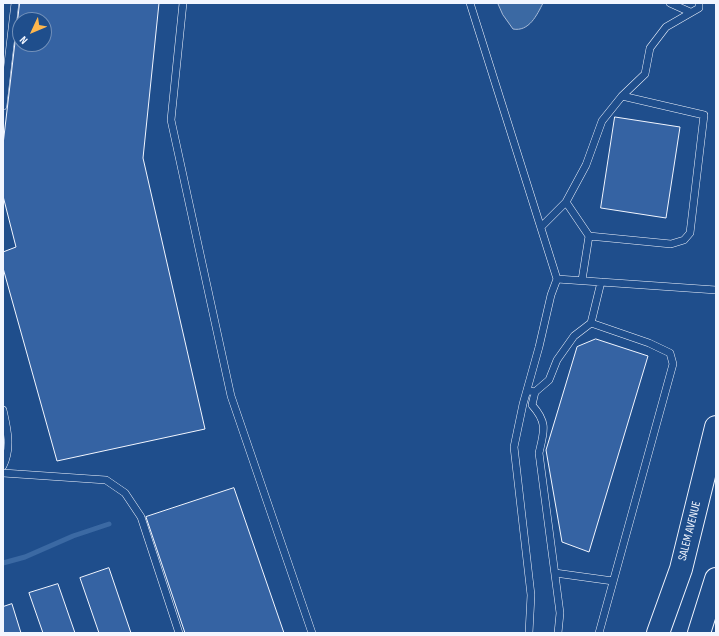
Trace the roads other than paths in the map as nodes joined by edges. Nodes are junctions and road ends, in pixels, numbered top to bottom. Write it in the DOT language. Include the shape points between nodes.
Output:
graph roads {
  1 [pos="15,3"];
  2 [pos="183,3"];
  3 [pos="470,3"];
  4 [pos="670,3"];
  5 [pos="699,3"];
  6 [pos="690,12"];
  7 [pos="622,96"];
  8 [pos="3,106"];
  9 [pos="566,202"];
  10 [pos="541,227"];
  11 [pos="589,236"];
  12 [pos="557,278"];
  13 [pos="582,280"];
  14 [pos="601,282"];
  15 [pos="716,290"];
  16 [pos="591,323"];
  17 [pos="531,392"];
  18 [pos="3,410"];
  19 [pos="716,427"];
  20 [pos="3,466"];
  21 [pos="3,473"];
  22 [pos="555,573"];
  23 [pos="716,579"];
  24 [pos="613,581"];
  25 [pos="179,633"];
  26 [pos="312,633"];
  27 [pos="529,633"];
  28 [pos="558,633"];
  29 [pos="599,633"];
  30 [pos="658,633"];
  31 [pos="699,633"];
  1 -- 8 [label="lane"];
  2 -- 26 [label="lane" via="170,120 231,396"];
  3 -- 10 [label="lane"];
  4 -- 6 [label="lane"];
  5 -- 6 [label="lane" via="699,8"];
  6 -- 7 [label="lane" via="666,27 650,48 645,74"];
  7 -- 9 [label="lane" via="602,121 586,165"];
  7 -- 11 [label="lane" via="704,115 690,233 684,240 671,244"];
  9 -- 10 [label="lane"];
  9 -- 11 [label="lane"];
  10 -- 12 [label="lane"];
  11 -- 13 [label="lane"];
  12 -- 13 [label="lane"];
  12 -- 17 [label="lane" via="551,295"];
  13 -- 14 [label="lane"];
  14 -- 15 [label="lane"];
  14 -- 16 [label="lane"];
  16 -- 17 [label="lane" via="574,336 557,360 549,380"];
  16 -- 24 [label="lane" via="650,343 670,353 673,364"];
  17 -- 22 [label="lane" via="532,405 541,414 545,427 539,453"];
  17 -- 27 [label="lane" via="514,447 531,595"];
  18 -- 20 [label="lane" via="8,438 7,458"];
  19 -- 30 [label="highway, SALEM AVENUE" via="681,569"];
  21 -- 25 [label="lane" via="106,480 125,492 141,518"];
  22 -- 24 [label="lane"];
  22 -- 28 [label="lane" via="560,613"];
  23 -- 31 [label="highway"];
  24 -- 29 [label="lane"];
}
